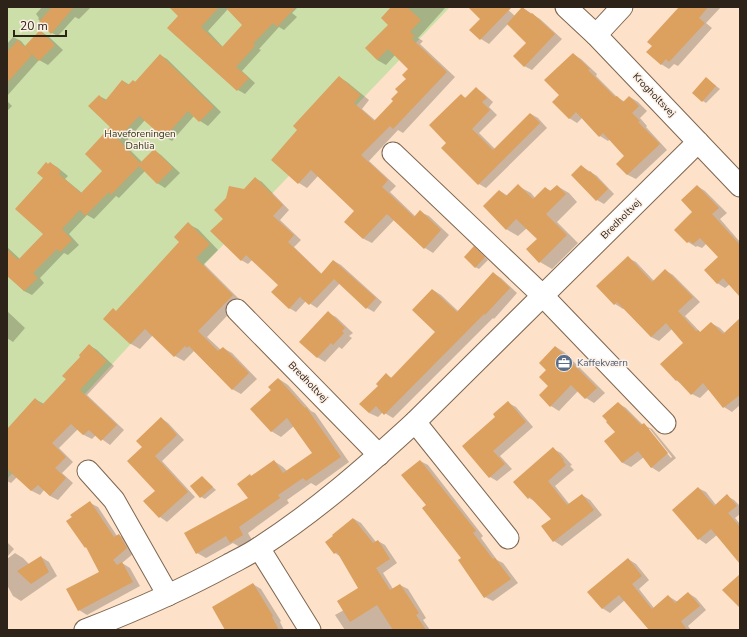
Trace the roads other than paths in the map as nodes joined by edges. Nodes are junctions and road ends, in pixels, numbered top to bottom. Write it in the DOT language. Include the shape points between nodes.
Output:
graph roads {
  1 [pos="566,7"];
  2 [pos="622,7"];
  3 [pos="596,35"];
  4 [pos="698,142"];
  5 [pos="393,153"];
  6 [pos="740,186"];
  7 [pos="543,296"];
  8 [pos="237,310"];
  9 [pos="415,422"];
  10 [pos="665,423"];
  11 [pos="379,455"];
  12 [pos="88,470"];
  13 [pos="508,538"];
  14 [pos="259,548"];
  15 [pos="168,596"];
  16 [pos="85,630"];
  17 [pos="310,630"];
  1 -- 3 [label="street, Krogholtsvej"];
  2 -- 3 [label="street"];
  3 -- 4 [label="street, Krogholtsvej"];
  4 -- 6 [label="street, Krogholtsvej"];
  4 -- 7 [label="street, Bredholtvej"];
  5 -- 7 [label="street"];
  7 -- 9 [label="street, Bredholtvej"];
  7 -- 10 [label="street"];
  8 -- 11 [label="street, Bredholtvej"];
  9 -- 11 [label="street, Bredholtvej"];
  9 -- 13 [label="street"];
  11 -- 14 [label="street, Bredholtvej" via="324,502"];
  12 -- 15 [label="street" via="114,500"];
  14 -- 15 [label="street, Bredholtvej"];
  14 -- 17 [label="street"];
  15 -- 16 [label="street, Bredholtvej"];
}
